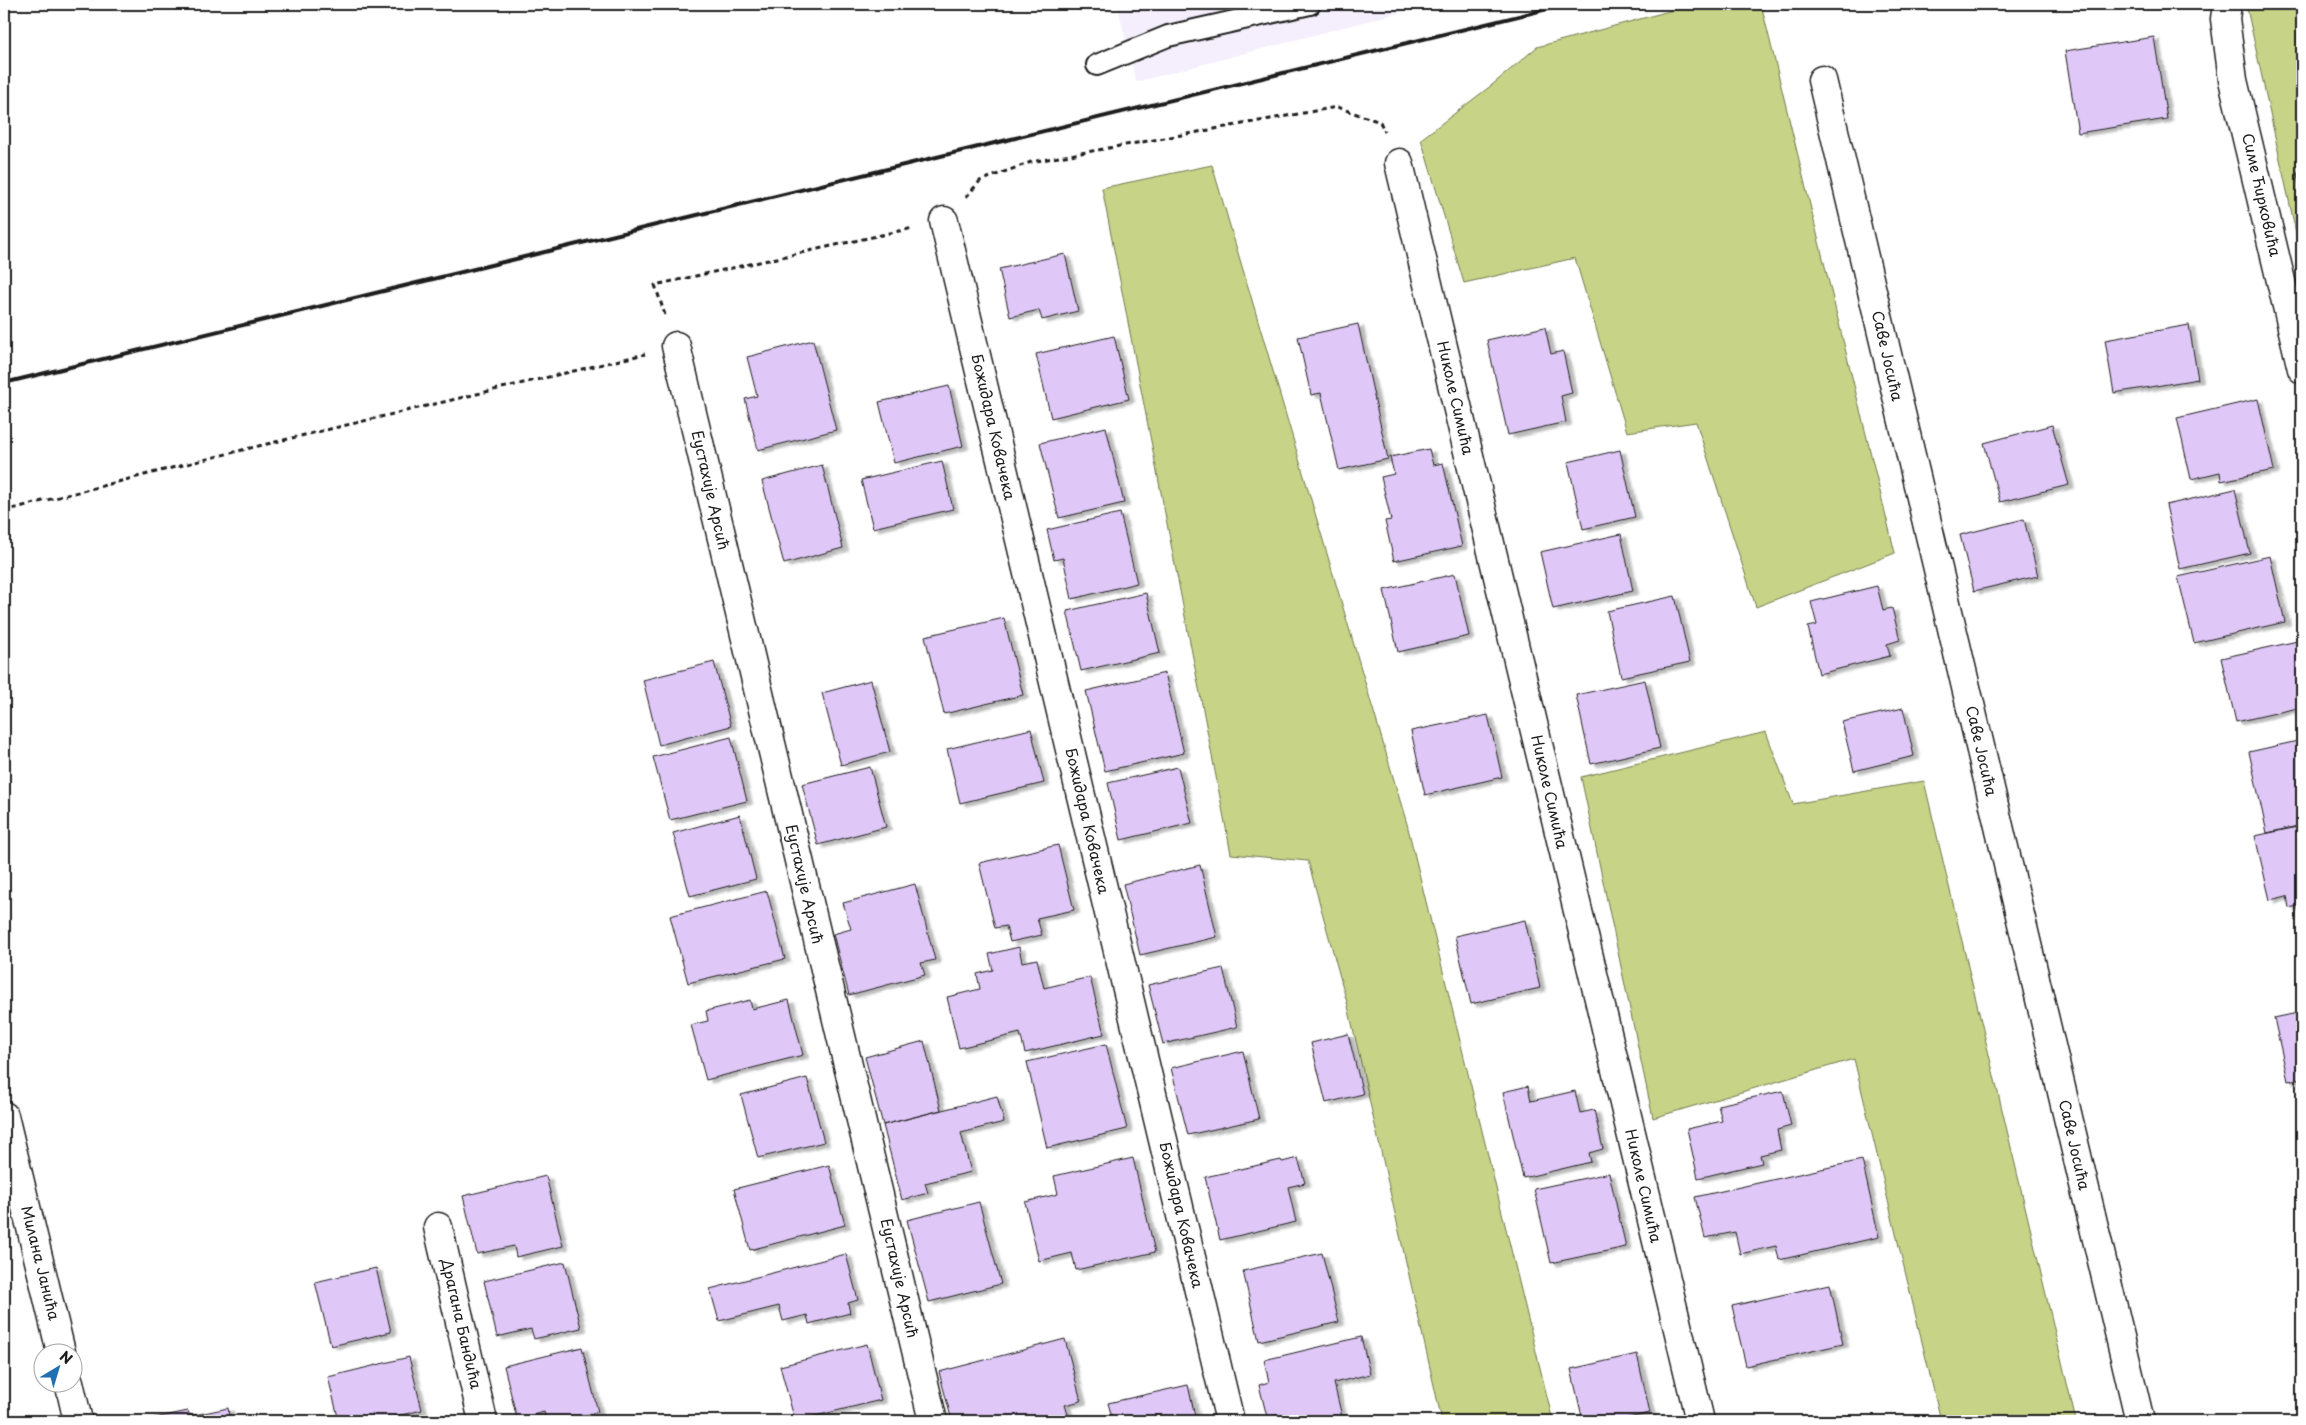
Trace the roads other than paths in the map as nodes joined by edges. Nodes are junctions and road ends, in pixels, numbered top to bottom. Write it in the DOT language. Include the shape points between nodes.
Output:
graph roads {
  1 [pos="1310,4"];
  2 [pos="2226,11"];
  3 [pos="1097,65"];
  4 [pos="1822,80"];
  5 [pos="1399,162"];
  6 [pos="944,221"];
  7 [pos="676,346"];
  8 [pos="2302,369"];
  9 [pos="4,1116"];
  10 [pos="438,1227"];
  11 [pos="59,1342"];
  12 [pos="71,1392"];
  13 [pos="78,1421"];
  14 [pos="483,1421"];
  15 [pos="933,1421"];
  16 [pos="1230,1421"];
  17 [pos="1700,1421"];
  18 [pos="2140,1421"];
  1 -- 3 [label="lane" via="1168,36"];
  2 -- 8 [label="street, Симе Ћирковића" via="2233,80"];
  4 -- 18 [label="street, Саве Јосића"];
  5 -- 17 [label="street, Николе Симића"];
  6 -- 16 [label="street, Божидара Ковачека"];
  7 -- 15 [label="street, Еустахије Арсић"];
  9 -- 11 [label="street, Милана Јанића"];
  10 -- 14 [label="street, Драгана Бандића"];
  12 -- 13 [label="street"];
}
